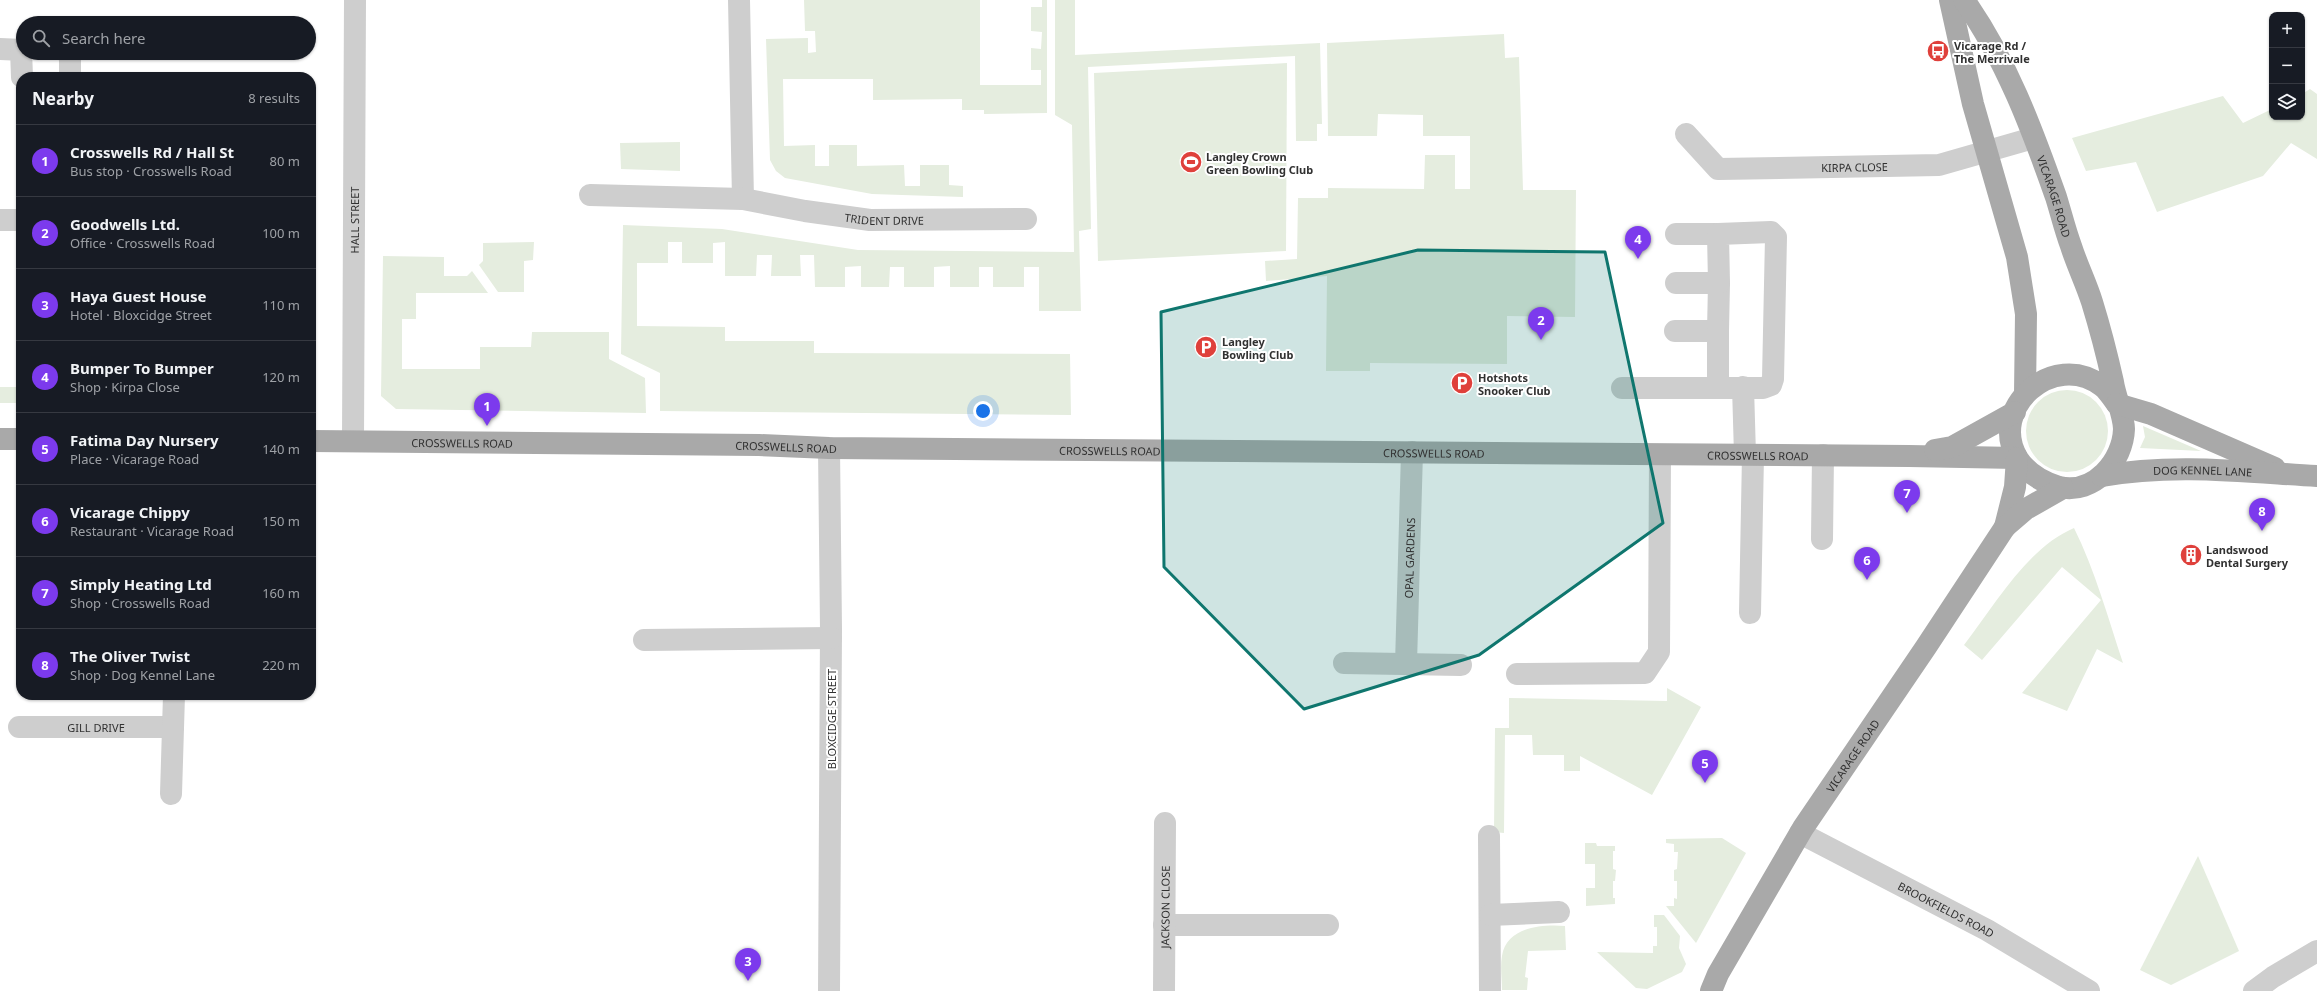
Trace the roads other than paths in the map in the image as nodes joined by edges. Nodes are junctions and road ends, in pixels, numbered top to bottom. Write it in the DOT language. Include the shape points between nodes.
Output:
graph roads {
  1 [pos="355,0"];
  2 [pos="739,0"];
  3 [pos="1950,0"];
  4 [pos="1964,0"];
  5 [pos="0,49"];
  6 [pos="16,50"];
  7 [pos="22,60"];
  8 [pos="70,60"];
  9 [pos="22,72"];
  10 [pos="70,72"];
  11 [pos="1686,134"];
  12 [pos="2033,138"];
  13 [pos="1987,151"];
  14 [pos="590,195"];
  15 [pos="743,199"];
  16 [pos="1026,219"];
  17 [pos="0,220"];
  18 [pos="16,220"];
  19 [pos="1676,234"];
  20 [pos="1718,234"];
  21 [pos="1676,283"];
  22 [pos="1719,283"];
  23 [pos="1675,331"];
  24 [pos="1718,331"];
  25 [pos="1718,387"];
  26 [pos="1743,387"];
  27 [pos="1622,388"];
  28 [pos="2020,403"];
  29 [pos="2117,404"];
  30 [pos="0,439"];
  31 [pos="16,439"];
  32 [pos="316,440"];
  33 [pos="353,441"];
  34 [pos="829,448"];
  35 [pos="1412,452"];
  36 [pos="1660,455"];
  37 [pos="1749,455"];
  38 [pos="1823,455"];
  39 [pos="1908,456"];
  40 [pos="2018,458"];
  41 [pos="2102,476"];
  42 [pos="2311,476"];
  43 [pos="2064,488"];
  44 [pos="2004,527"];
  45 [pos="1822,539"];
  46 [pos="1750,614"];
  47 [pos="831,638"];
  48 [pos="644,640"];
  49 [pos="1344,663"];
  50 [pos="1406,664"];
  51 [pos="1461,665"];
  52 [pos="1517,674"];
  53 [pos="174,700"];
  54 [pos="19,727"];
  55 [pos="172,727"];
  56 [pos="171,794"];
  57 [pos="1165,823"];
  58 [pos="1800,833"];
  59 [pos="1489,836"];
  60 [pos="1559,912"];
  61 [pos="1490,915"];
  62 [pos="1164,925"];
  63 [pos="1328,925"];
  64 [pos="2317,951"];
  65 [pos="829,991"];
  66 [pos="1164,991"];
  67 [pos="1490,991"];
  68 [pos="1711,991"];
  69 [pos="2089,991"];
  70 [pos="2254,991"];
  1 -- 33 [label="street, HALL STREET"];
  2 -- 15 [label="street"];
  3 -- 13 [label="main road, VICARAGE ROAD" via="1973,104"];
  4 -- 12 [label="main road, VICARAGE ROAD" via="1984,29 2012,84"];
  5 -- 6 [label="street"];
  7 -- 9 [label="street"];
  8 -- 10 [label="street"];
  11 -- 13 [label="street, KIRPA CLOSE" via="1718,169 1940,165"];
  12 -- 13 [label="street, KIRPA CLOSE"];
  12 -- 29 [label="main road, VICARAGE ROAD" via="2092,300"];
  13 -- 28 [label="main road, VICARAGE ROAD" via="2017,257 2026,314"];
  14 -- 15 [label="street, TRIDENT DRIVE"];
  15 -- 16 [label="street, TRIDENT DRIVE" via="870,220"];
  17 -- 18 [label="street"];
  19 -- 20 [label="street"];
  20 -- 22 [label="street"];
  20 -- 26 [label="street" via="1771,232 1776,237 1774,379 1771,385 1764,388"];
  21 -- 22 [label="street"];
  22 -- 24 [label="street"];
  23 -- 24 [label="street"];
  24 -- 25 [label="street"];
  25 -- 26 [label="street"];
  25 -- 27 [label="street"];
  26 -- 37 [label="street"];
  28 -- 29 [label="main road, VICARAGE ROAD" via="2031,387 2063,374 2082,376 2102,386"];
  28 -- 39 [label="main road, CROSSWELLS ROAD" via="1952,447"];
  28 -- 40 [label="main road, VICARAGE ROAD" via="2011,421 2012,444"];
  29 -- 41 [label="main road, VICARAGE ROAD" via="2124,427 2120,451"];
  29 -- 42 [label="main road, DOG KENNEL LANE" via="2151,414 2272,467"];
  30 -- 31 [label="main road"];
  32 -- 33 [label="main road, CROSSWELLS ROAD"];
  33 -- 34 [label="main road, CROSSWELLS ROAD"];
  34 -- 35 [label="main road, CROSSWELLS ROAD"];
  34 -- 47 [label="street, BLOXCIDGE STREET"];
  35 -- 36 [label="main road, CROSSWELLS ROAD"];
  35 -- 50 [label="street, OPAL GARDENS"];
  36 -- 37 [label="main road, CROSSWELLS ROAD"];
  36 -- 52 [label="street" via="1659,652 1645,673"];
  37 -- 38 [label="main road, CROSSWELLS ROAD"];
  37 -- 46 [label="street"];
  38 -- 39 [label="main road, CROSSWELLS ROAD"];
  38 -- 45 [label="street"];
  39 -- 40 [label="main road, CROSSWELLS ROAD"];
  40 -- 43 [label="main road, VICARAGE ROAD" via="2030,474 2044,483"];
  40 -- 44 [label="main road, VICARAGE ROAD" via="2016,487"];
  41 -- 42 [label="main road, DOG KENNEL LANE" via="2134,470 2182,469"];
  41 -- 43 [label="main road, VICARAGE ROAD" via="2084,485"];
  43 -- 44 [label="main road, VICARAGE ROAD" via="2026,508"];
  44 -- 58 [label="main road, VICARAGE ROAD"];
  47 -- 48 [label="street"];
  47 -- 65 [label="street, BLOXCIDGE STREET"];
  49 -- 50 [label="street"];
  50 -- 51 [label="street"];
  53 -- 55 [label="street"];
  54 -- 55 [label="street, GILL DRIVE"];
  55 -- 56 [label="street"];
  57 -- 62 [label="street, JACKSON CLOSE"];
  58 -- 68 [label="main road, VICARAGE ROAD" via="1718,974"];
  58 -- 69 [label="street, BROOKFIELDS ROAD" via="1987,930"];
  59 -- 61 [label="street"];
  60 -- 61 [label="street"];
  61 -- 67 [label="street"];
  62 -- 63 [label="street"];
  62 -- 66 [label="street, JACKSON CLOSE"];
  64 -- 70 [label="street"];
}
